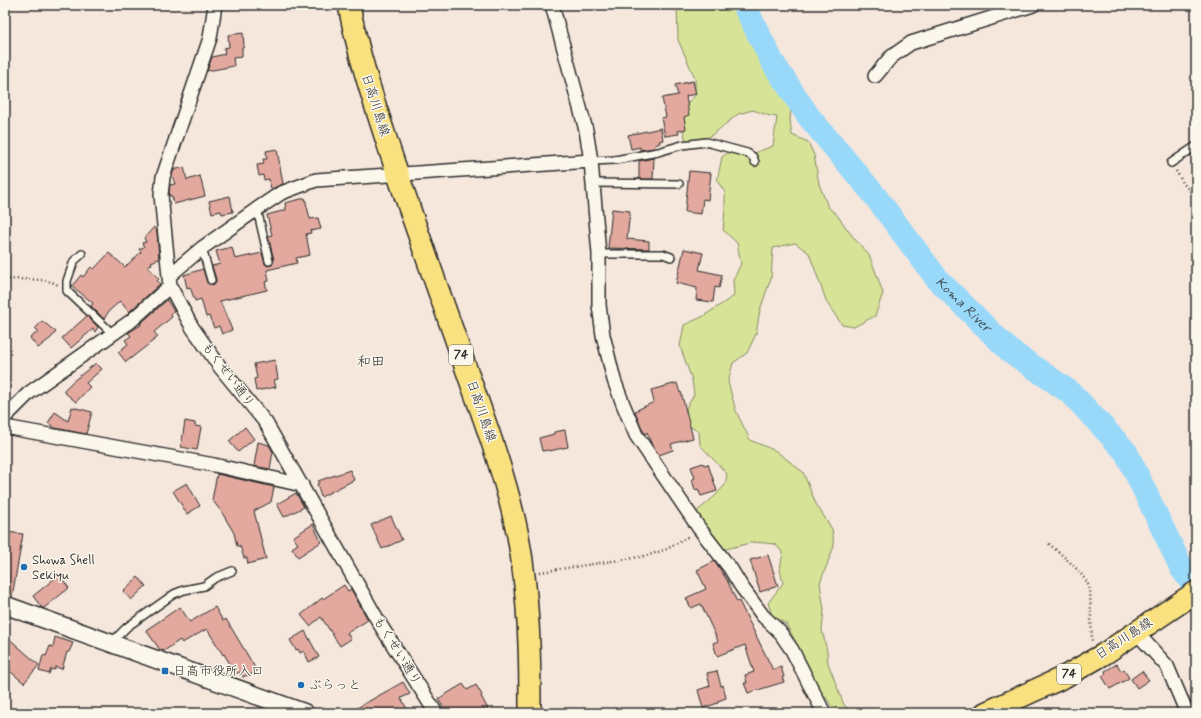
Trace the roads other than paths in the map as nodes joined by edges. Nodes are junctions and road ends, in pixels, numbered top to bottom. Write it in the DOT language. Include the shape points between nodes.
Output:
graph roads {
  1 [pos="349,5"];
  2 [pos="552,5"];
  3 [pos="1033,5"];
  4 [pos="216,6"];
  5 [pos="876,76"];
  6 [pos="1196,146"];
  7 [pos="591,161"];
  8 [pos="755,162"];
  9 [pos="1171,163"];
  10 [pos="398,174"];
  11 [pos="593,183"];
  12 [pos="679,184"];
  13 [pos="257,209"];
  14 [pos="202,248"];
  15 [pos="82,254"];
  16 [pos="599,254"];
  17 [pos="671,257"];
  18 [pos="269,261"];
  19 [pos="211,280"];
  20 [pos="169,281"];
  21 [pos="113,334"];
  22 [pos="5,417"];
  23 [pos="5,427"];
  24 [pos="302,485"];
  25 [pos="232,571"];
  26 [pos="1196,592"];
  27 [pos="5,605"];
  28 [pos="1142,628"];
  29 [pos="110,643"];
  30 [pos="305,713"];
  31 [pos="436,713"];
  32 [pos="530,713"];
  33 [pos="824,713"];
  34 [pos="984,713"];
  35 [pos="1187,713"];
  1 -- 10 [label="main road, 日高川島線 / 74" via="365,76"];
  2 -- 7 [label="street" via="586,130"];
  3 -- 5 [label="street" via="911,43 891,57"];
  4 -- 20 [label="street, もくせい通り" via="210,38 163,177 161,195"];
  6 -- 9 [label="lane"];
  7 -- 8 [label="lane" via="615,160 706,142 746,153 753,157"];
  7 -- 10 [label="street"];
  7 -- 11 [label="street"];
  10 -- 13 [label="street" via="316,180 281,193"];
  10 -- 32 [label="main road, 日高川島線 / 74" via="490,436 518,535 526,594"];
  11 -- 12 [label="lane"];
  11 -- 16 [label="street"];
  13 -- 14 [label="street"];
  13 -- 18 [label="lane"];
  14 -- 19 [label="lane"];
  14 -- 20 [label="street"];
  15 -- 21 [label="lane" via="74,261 67,281 67,291"];
  16 -- 17 [label="lane" via="663,254"];
  16 -- 33 [label="street" via="599,305 603,335 614,380 636,435 741,586 792,650"];
  20 -- 21 [label="street" via="131,321"];
  20 -- 24 [label="street, もくせい通り" via="192,327 266,423"];
  21 -- 22 [label="street" via="28,394"];
  23 -- 24 [label="street" via="214,465"];
  24 -- 31 [label="street, もくせい通り" via="381,626"];
  25 -- 29 [label="lane" via="204,586 174,594 127,627"];
  26 -- 28 [label="main road, 日高川島線 / 74"];
  27 -- 29 [label="street"];
  28 -- 34 [label="main road, 日高川島線 / 74" via="1064,677"];
  28 -- 35 [label="street" via="1167,666"];
  29 -- 30 [label="street"];
}
